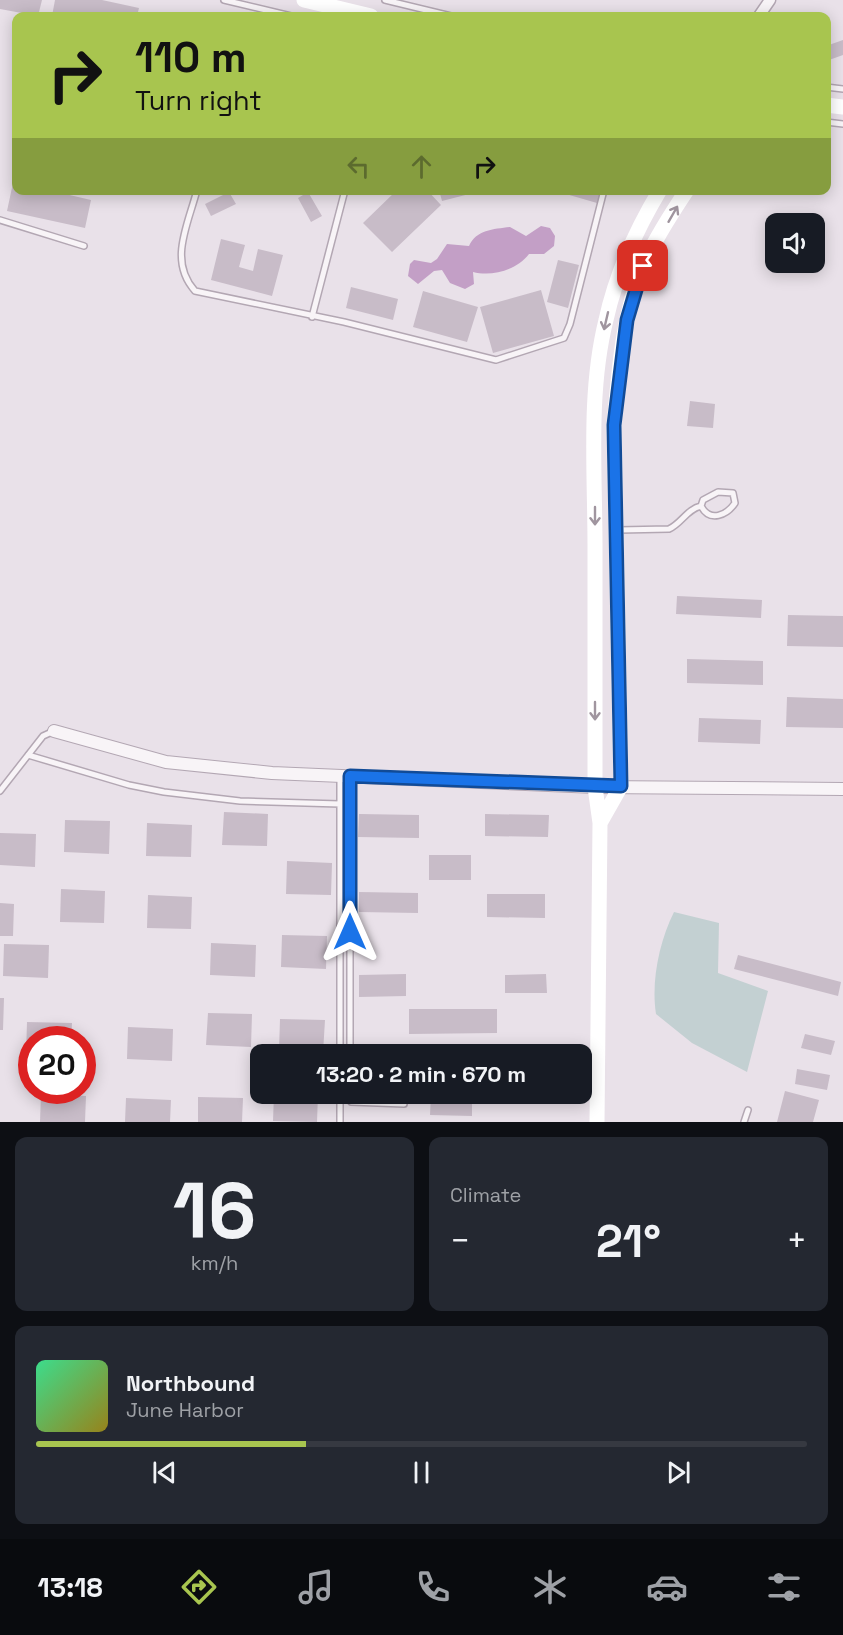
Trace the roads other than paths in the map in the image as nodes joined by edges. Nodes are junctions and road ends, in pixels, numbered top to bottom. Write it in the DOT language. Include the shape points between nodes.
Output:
graph roads {
  1 [pos="224,0"];
  2 [pos="304,0"];
  3 [pos="385,0"];
  4 [pos="274,12"];
  5 [pos="354,12"];
  6 [pos="435,12"];
  7 [pos="197,195"];
  8 [pos="344,195"];
  9 [pos="603,195"];
  10 [pos="657,195"];
  11 [pos="684,195"];
  12 [pos="0,220"];
  13 [pos="84,246"];
  14 [pos="312,317"];
  15 [pos="701,507"];
  16 [pos="615,530"];
  17 [pos="54,730"];
  18 [pos="28,755"];
  19 [pos="345,776"];
  20 [pos="621,786"];
  21 [pos="595,787"];
  22 [pos="843,789"];
  23 [pos="0,792"];
  24 [pos="340,804"];
  25 [pos="600,823"];
  26 [pos="340,1044"];
  27 [pos="350,1044"];
  28 [pos="340,1104"];
  29 [pos="748,1110"];
  30 [pos="340,1122"];
  31 [pos="597,1122"];
  32 [pos="744,1122"];
  1 -- 4 [label="lane"];
  2 -- 5 [label="main road"];
  3 -- 6 [label="lane"];
  7 -- 14 [label="lane" via="179,257 190,286 195,291"];
  8 -- 14 [label="lane"];
  9 -- 14 [label="lane" via="570,324 564,338 550,344 496,360"];
  10 -- 21 [label="main road, one-way" via="628,252 606,319 598,368"];
  16 -- 11 [label="main road, one-way" via="614,425 627,320 643,266"];
  12 -- 13 [label="lane"];
  15 -- 15 [label="lane" via="713,516 721,515 736,498 733,493 718,492 703,500"];
  15 -- 16 [label="lane" via="692,508 669,529"];
  16 -- 20 [label="main road"];
  17 -- 18 [label="lane" via="43,736"];
  17 -- 19 [label="street" via="166,762"];
  18 -- 23 [label="lane"];
  18 -- 24 [label="lane" via="164,792 240,801"];
  19 -- 21 [label="street"];
  19 -- 24 [label="lane"];
  19 -- 27 [label="lane"];
  20 -- 21 [label="street"];
  20 -- 22 [label="street"];
  20 -- 25 [label="main road"];
  21 -- 25 [label="main road"];
  24 -- 26 [label="lane"];
  25 -- 31 [label="main road"];
  28 -- 30 [label="lane"];
  29 -- 32 [label="lane"];
}
